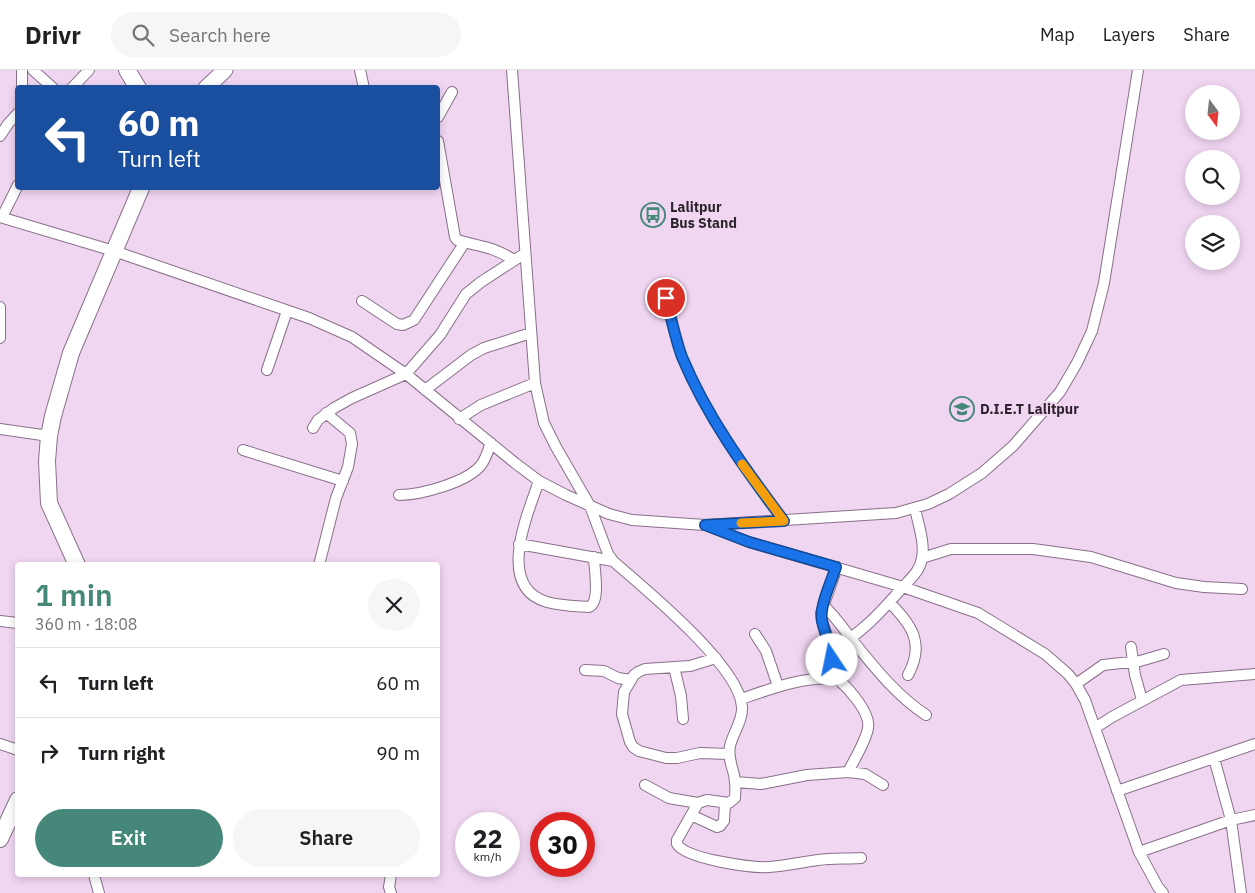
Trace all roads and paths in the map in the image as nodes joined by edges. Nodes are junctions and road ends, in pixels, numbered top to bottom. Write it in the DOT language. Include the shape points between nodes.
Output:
graph roads {
  1 [pos="22,70"];
  2 [pos="33,70"];
  3 [pos="89,70"];
  4 [pos="127,70"];
  5 [pos="225,70"];
  6 [pos="360,70"];
  7 [pos="512,70"];
  8 [pos="1138,70"];
  9 [pos="22,85"];
  10 [pos="50,85"];
  11 [pos="75,85"];
  12 [pos="136,85"];
  13 [pos="209,85"];
  14 [pos="363,85"];
  15 [pos="452,92"];
  16 [pos="440,113"];
  17 [pos="15,116"];
  18 [pos="0,136"];
  19 [pos="440,162"];
  20 [pos="15,190"];
  21 [pos="140,190"];
  22 [pos="1,217"];
  23 [pos="465,242"];
  24 [pos="114,251"];
  25 [pos="524,254"];
  26 [pos="514,260"];
  27 [pos="666,298"];
  28 [pos="362,301"];
  29 [pos="0,307"];
  30 [pos="287,311"];
  31 [pos="531,333"];
  32 [pos="0,338"];
  33 [pos="267,370"];
  34 [pos="406,374"];
  35 [pos="535,383"];
  36 [pos="425,390"];
  37 [pos="326,413"];
  38 [pos="459,419"];
  39 [pos="0,428"];
  40 [pos="313,428"];
  41 [pos="49,436"];
  42 [pos="491,443"];
  43 [pos="243,450"];
  44 [pos="539,480"];
  45 [pos="343,481"];
  46 [pos="399,495"];
  47 [pos="590,506"];
  48 [pos="915,508"];
  49 [pos="784,521"];
  50 [pos="705,525"];
  51 [pos="519,544"];
  52 [pos="594,557"];
  53 [pos="922,558"];
  54 [pos="613,561"];
  55 [pos="76,562"];
  56 [pos="320,562"];
  57 [pos="836,567"];
  58 [pos="903,587"];
  59 [pos="1242,589"];
  60 [pos="890,603"];
  61 [pos="823,605"];
  62 [pos="0,621"];
  63 [pos="15,623"];
  64 [pos="755,634"];
  65 [pos="851,639"];
  66 [pos="1131,646"];
  67 [pos="831,651"];
  68 [pos="1164,654"];
  69 [pos="716,658"];
  70 [pos="1133,662"];
  71 [pos="674,667"];
  72 [pos="586,670"];
  73 [pos="1255,674"];
  74 [pos="908,675"];
  75 [pos="838,679"];
  76 [pos="631,680"];
  77 [pos="1076,684"];
  78 [pos="778,686"];
  79 [pos="741,699"];
  80 [pos="1142,700"];
  81 [pos="926,715"];
  82 [pos="683,719"];
  83 [pos="1094,728"];
  84 [pos="0,744"];
  85 [pos="1255,744"];
  86 [pos="15,749"];
  87 [pos="729,754"];
  88 [pos="1214,758"];
  89 [pos="848,772"];
  90 [pos="736,782"];
  91 [pos="645,785"];
  92 [pos="883,785"];
  93 [pos="1117,791"];
  94 [pos="698,803"];
  95 [pos="725,803"];
  96 [pos="15,809"];
  97 [pos="692,815"];
  98 [pos="1255,815"];
  99 [pos="1231,820"];
  100 [pos="0,839"];
  101 [pos="1139,852"];
  102 [pos="861,858"];
  103 [pos="95,877"];
  104 [pos="391,877"];
  105 [pos="99,893"];
  106 [pos="392,893"];
  107 [pos="1163,893"];
  108 [pos="1240,893"];
  1 -- 9 [label="street"];
  2 -- 10 [label="street"];
  3 -- 11 [label="street"];
  4 -- 12 [label="main road"];
  5 -- 13 [label="street"];
  6 -- 14 [label="street"];
  7 -- 25 [label="street"];
  8 -- 48 [label="street" via="1104,283 1092,331 1077,363 1060,392 1013,446 982,473 949,494"];
  15 -- 16 [label="street"];
  17 -- 18 [label="street"];
  19 -- 23 [label="street" via="453,233 457,240"];
  20 -- 22 [label="street"];
  21 -- 24 [label="main road"];
  22 -- 24 [label="street"];
  23 -- 26 [label="street" via="501,252"];
  23 -- 28 [label="street" via="409,324 397,324"];
  24 -- 30 [label="street"];
  24 -- 41 [label="main road" via="71,353"];
  25 -- 26 [label="street"];
  25 -- 31 [label="street"];
  26 -- 34 [label="street" via="466,294 440,335"];
  27 -- 49 [label="lane" via="682,356 709,412 731,449"];
  29 -- 32 [label="street"];
  30 -- 33 [label="street"];
  30 -- 34 [label="street" via="352,337"];
  31 -- 35 [label="street"];
  31 -- 36 [label="street" via="470,355"];
  34 -- 36 [label="street"];
  34 -- 37 [label="street"];
  35 -- 38 [label="street" via="481,405"];
  35 -- 47 [label="street" via="544,423"];
  36 -- 38 [label="street"];
  37 -- 40 [label="street"];
  37 -- 45 [label="street" via="352,436"];
  38 -- 42 [label="street"];
  39 -- 41 [label="street"];
  41 -- 55 [label="main road" via="50,503"];
  42 -- 44 [label="street"];
  42 -- 46 [label="street" via="482,464 466,477 428,492"];
  43 -- 45 [label="street"];
  44 -- 47 [label="street"];
  44 -- 51 [label="street"];
  45 -- 56 [label="street"];
  47 -- 50 [label="street" via="632,520"];
  47 -- 54 [label="street" via="604,547"];
  48 -- 49 [label="street"];
  48 -- 53 [label="street"];
  49 -- 50 [label="street"];
  50 -- 57 [label="street" via="749,542"];
  51 -- 52 [label="street"];
  51 -- 52 [label="street" via="518,565 526,588 540,600 561,605 589,606 596,601"];
  52 -- 54 [label="street"];
  53 -- 58 [label="street" via="915,574"];
  53 -- 59 [label="street" via="950,549 1033,549 1091,557 1176,583"];
  54 -- 69 [label="street" via="668,608"];
  57 -- 58 [label="street"];
  57 -- 61 [label="street"];
  58 -- 60 [label="street"];
  58 -- 77 [label="street" via="978,613 1045,654"];
  60 -- 65 [label="street"];
  60 -- 74 [label="street" via="913,631 915,657"];
  61 -- 65 [label="street"];
  61 -- 67 [label="street" via="822,621"];
  62 -- 63 [label="street"];
  64 -- 78 [label="street" via="766,651"];
  65 -- 67 [label="street"];
  65 -- 81 [label="street" via="887,682"];
  66 -- 70 [label="street"];
  67 -- 75 [label="street"];
  68 -- 70 [label="street"];
  69 -- 71 [label="street" via="701,664"];
  69 -- 79 [label="street" via="733,681"];
  70 -- 77 [label="street" via="1104,666"];
  70 -- 80 [label="street"];
  71 -- 76 [label="street" via="645,669"];
  71 -- 82 [label="street"];
  72 -- 76 [label="street" via="604,670 618,678"];
  73 -- 80 [label="street" via="1190,678"];
  75 -- 78 [label="street" via="816,678"];
  75 -- 89 [label="street" via="859,703 867,718 868,728"];
  76 -- 87 [label="street" via="624,692 622,708 633,747 677,758 700,753"];
  77 -- 83 [label="street"];
  78 -- 79 [label="street"];
  79 -- 87 [label="street" via="742,714"];
  80 -- 83 [label="street"];
  83 -- 93 [label="street"];
  84 -- 86 [label="street"];
  85 -- 88 [label="street"];
  87 -- 90 [label="street"];
  88 -- 93 [label="street"];
  88 -- 99 [label="street"];
  89 -- 90 [label="street" via="807,775 762,784"];
  89 -- 92 [label="street" via="865,774"];
  90 -- 95 [label="street" via="735,798"];
  91 -- 94 [label="street" via="669,798"];
  93 -- 101 [label="street"];
  94 -- 95 [label="street" via="707,800"];
  94 -- 97 [label="street"];
  95 -- 97 [label="street" via="724,821 720,826"];
  96 -- 100 [label="main road"];
  97 -- 102 [label="street" via="677,844 679,848 702,858 769,867"];
  98 -- 99 [label="street"];
  99 -- 101 [label="street"];
  99 -- 108 [label="street"];
  101 -- 107 [label="street"];
  103 -- 105 [label="street"];
  104 -- 106 [label="street"];
}
